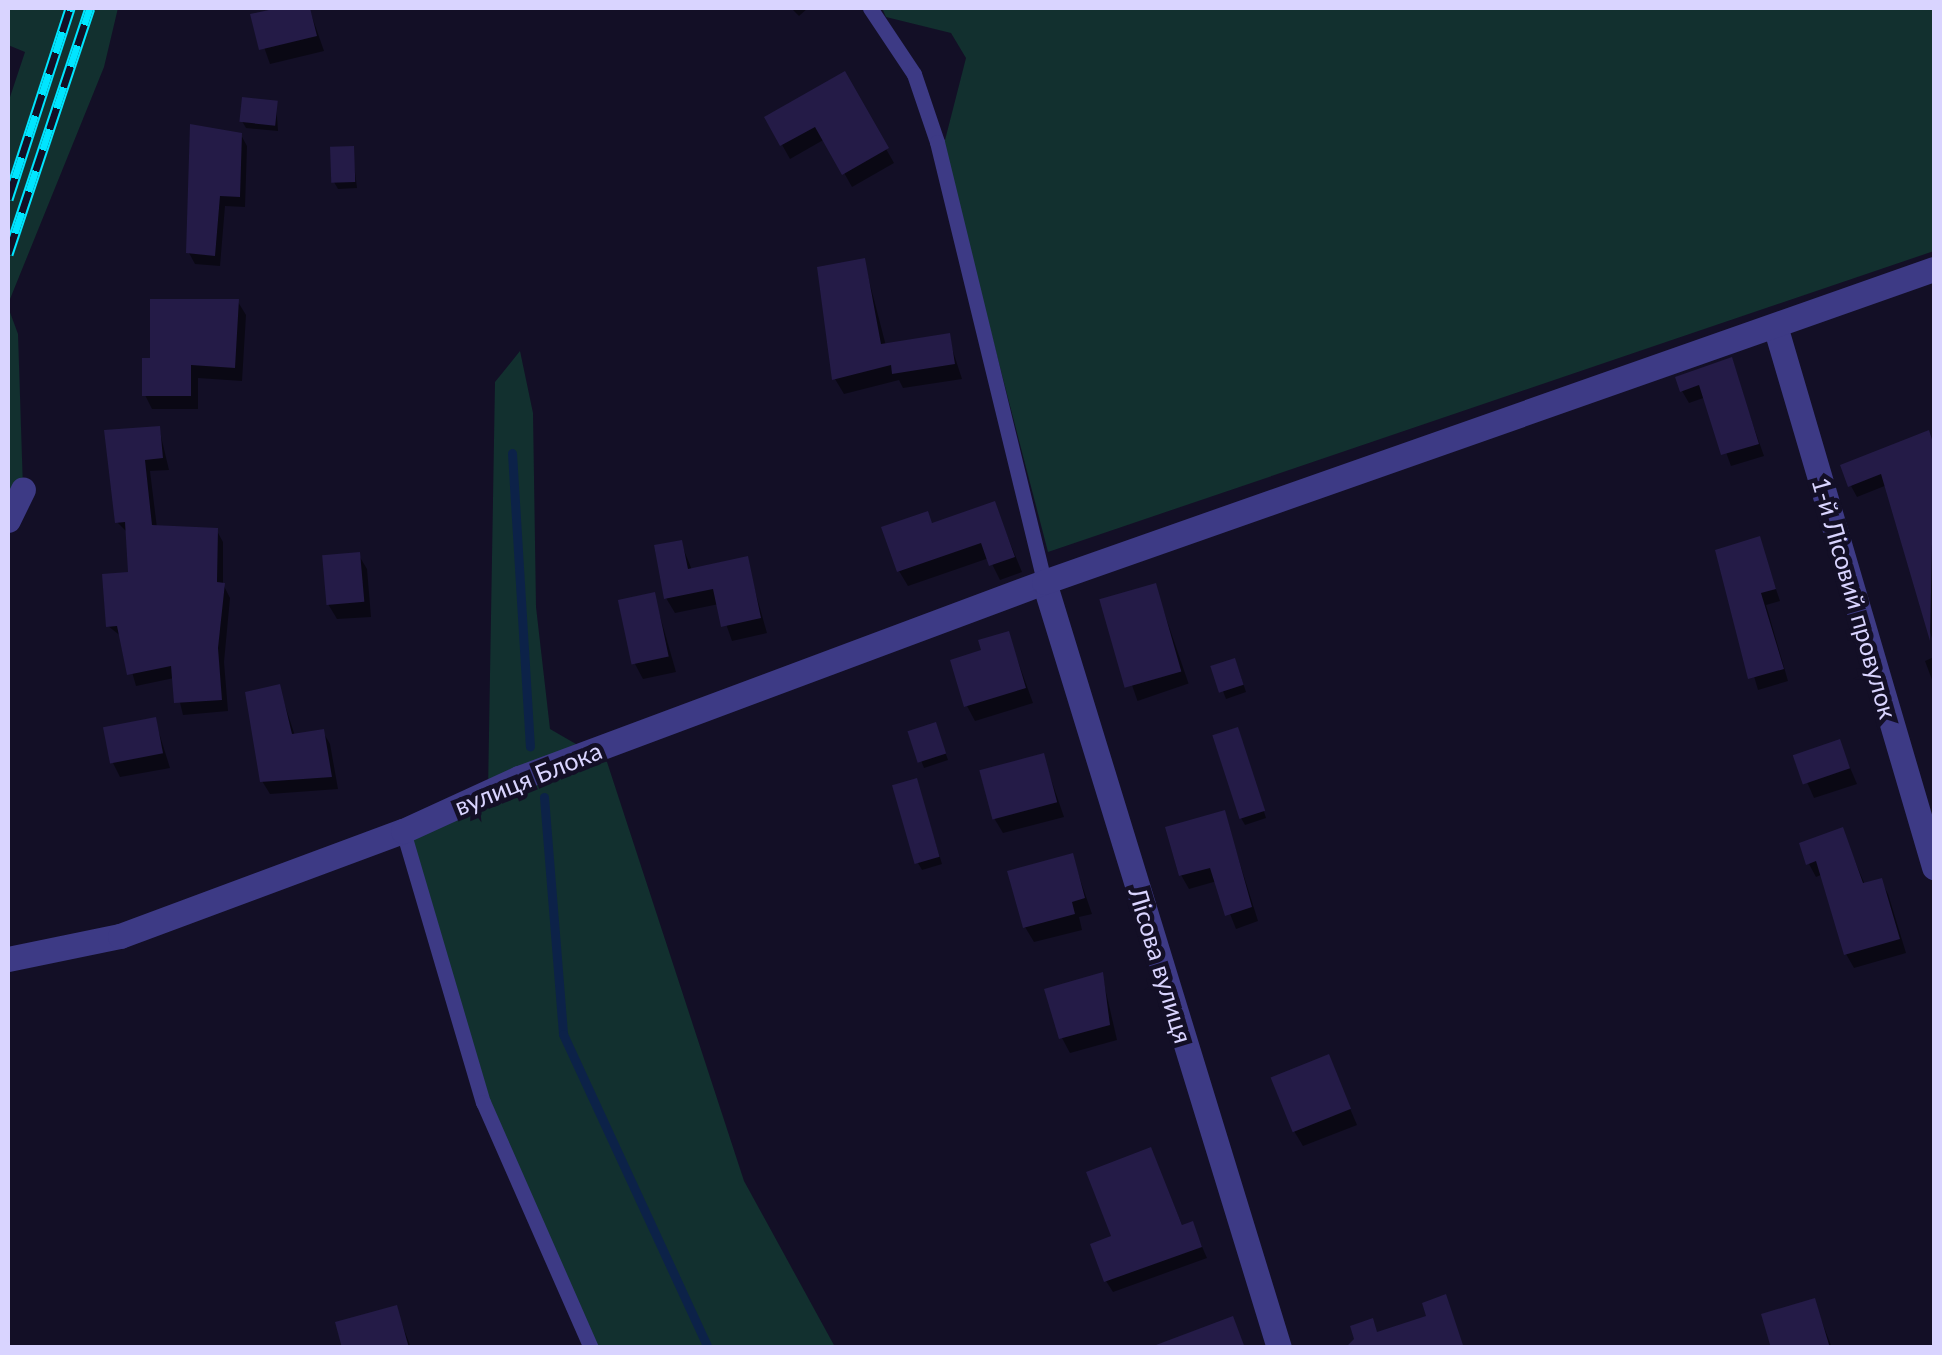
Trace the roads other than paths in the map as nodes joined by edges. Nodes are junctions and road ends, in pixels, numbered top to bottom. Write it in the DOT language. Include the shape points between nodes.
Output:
graph roads {
  1 [pos="870,8"];
  2 [pos="1934,269"];
  3 [pos="1776,329"];
  4 [pos="23,489"];
  5 [pos="8,520"];
  6 [pos="1044,582"];
  7 [pos="403,832"];
  8 [pos="1934,867"];
  9 [pos="8,958"];
  10 [pos="591,1348"];
  11 [pos="1279,1348"];
  1 -- 6 [label="lane" via="914,74 937,142"];
  2 -- 3 [label="street, вулиця Блока"];
  3 -- 6 [label="street, вулиця Блока"];
  3 -- 8 [label="street, 1-й Лісовий провулок"];
  4 -- 5 [label="street"];
  6 -- 7 [label="street, вулиця Блока" via="518,778"];
  6 -- 11 [label="street, Лісова вулиця"];
  7 -- 9 [label="street, вулиця Блока" via="120,936"];
  7 -- 10 [label="lane" via="482,1102"];
}
